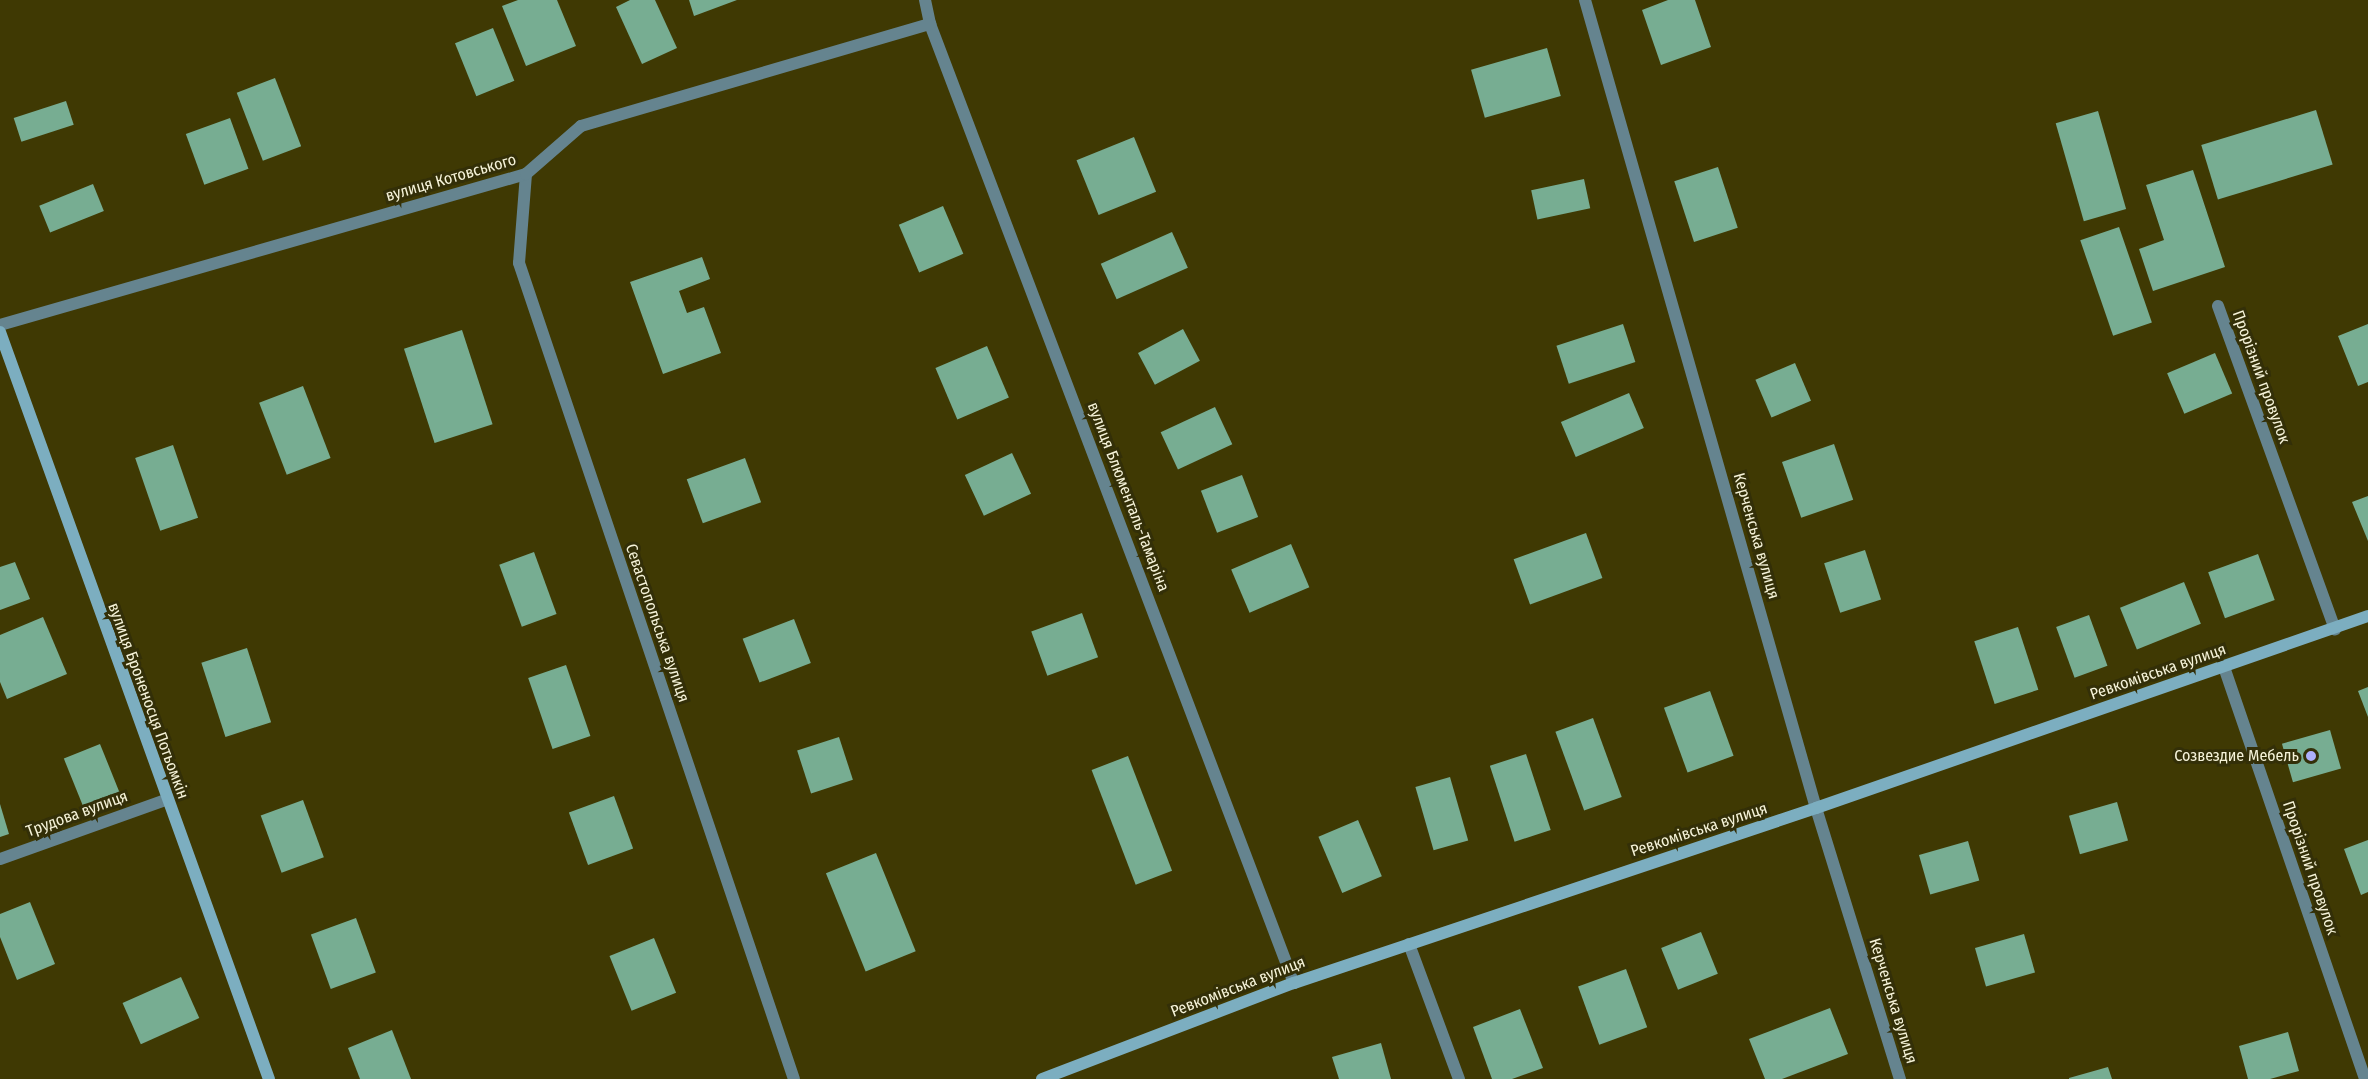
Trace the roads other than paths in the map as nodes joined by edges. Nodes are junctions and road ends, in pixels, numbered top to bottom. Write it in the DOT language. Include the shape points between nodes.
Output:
graph roads {
  1 [pos="925,0"];
  2 [pos="1585,0"];
  3 [pos="930,24"];
  4 [pos="526,174"];
  5 [pos="2218,306"];
  6 [pos="0,325"];
  7 [pos="0,332"];
  8 [pos="2368,616"];
  9 [pos="2335,629"];
  10 [pos="2224,667"];
  11 [pos="166,800"];
  12 [pos="1816,808"];
  13 [pos="0,859"];
  14 [pos="1409,944"];
  15 [pos="1294,982"];
  16 [pos="269,1079"];
  17 [pos="794,1079"];
  18 [pos="1042,1079"];
  19 [pos="1459,1079"];
  20 [pos="1900,1079"];
  21 [pos="2365,1079"];
  1 -- 3 [label="street, вулиця Блюменталь-Тамаріна"];
  2 -- 12 [label="street, Керченська вулиця"];
  3 -- 4 [label="street, вулиця Котовського" via="581,126"];
  3 -- 15 [label="street, вулиця Блюменталь-Тамаріна"];
  4 -- 6 [label="street, вулиця Котовського"];
  4 -- 17 [label="street, Севастопольська вулиця" via="519,263"];
  5 -- 9 [label="street, Прорізний провулок"];
  7 -- 11 [label="street, вулиця Броненосця Потьомкін"];
  8 -- 9 [label="street, Ревкомівська вулиця"];
  9 -- 10 [label="street, Ревкомівська вулиця"];
  10 -- 12 [label="street, Ревкомівська вулиця"];
  10 -- 21 [label="street, Прорізний провулок"];
  11 -- 13 [label="street, Трудова вулиця"];
  11 -- 16 [label="street, вулиця Броненосця Потьомкін"];
  12 -- 14 [label="street, Ревкомівська вулиця"];
  12 -- 20 [label="street, Керченська вулиця"];
  14 -- 15 [label="street, Ревкомівська вулиця"];
  14 -- 19 [label="street"];
  15 -- 18 [label="street, Ревкомівська вулиця"];
}
